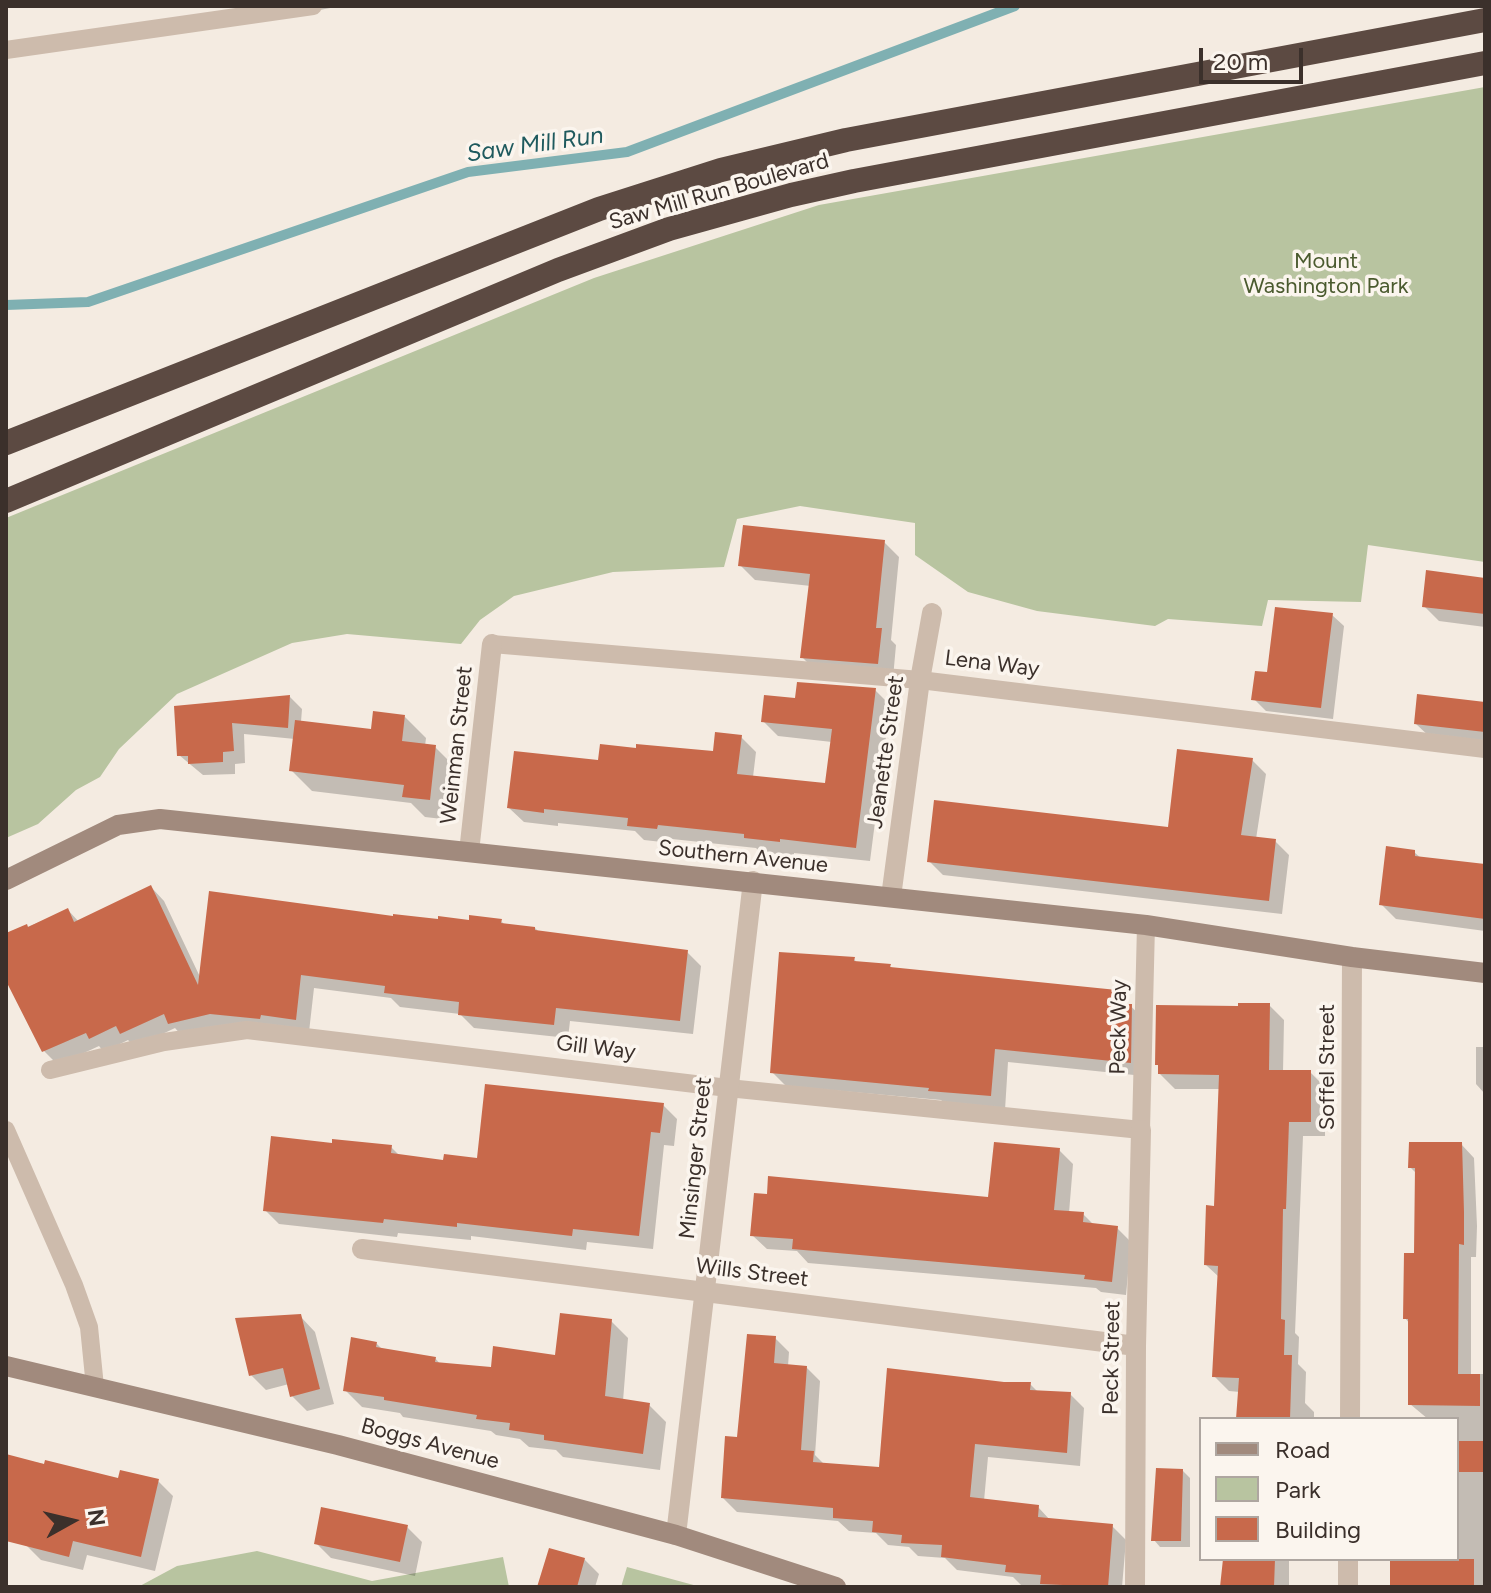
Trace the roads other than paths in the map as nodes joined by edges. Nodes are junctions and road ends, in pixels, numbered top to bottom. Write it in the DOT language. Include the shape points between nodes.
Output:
graph roads {
  1 [pos="313,6"];
  2 [pos="1485,20"];
  3 [pos="6,50"];
  4 [pos="1485,63"];
  5 [pos="6,443"];
  6 [pos="6,501"];
  7 [pos="932,613"];
  8 [pos="492,644"];
  9 [pos="920,680"];
  10 [pos="1485,749"];
  11 [pos="469,852"];
  12 [pos="6,880"];
  13 [pos="753,881"];
  14 [pos="891,897"];
  15 [pos="1146,925"];
  16 [pos="1352,957"];
  17 [pos="1485,973"];
  18 [pos="50,1070"];
  19 [pos="728,1088"];
  20 [pos="6,1130"];
  21 [pos="1141,1130"];
  22 [pos="362,1249"];
  23 [pos="706,1291"];
  24 [pos="1136,1346"];
  25 [pos="6,1366"];
  26 [pos="95,1387"];
  27 [pos="1350,1417"];
  28 [pos="676,1535"];
  29 [pos="1348,1561"];
  30 [pos="836,1587"];
  31 [pos="1135,1587"];
  32 [pos="1348,1587"];
  1 -- 3 [label="lane"];
  2 -- 5 [label="highway, Saw Mill Run Boulevard" via="846,140 721,170 599,209"];
  4 -- 6 [label="highway, Saw Mill Run Boulevard" via="854,181 720,214 558,270"];
  7 -- 9 [label="street, Jeanette Street"];
  8 -- 9 [label="lane, Lena Way"];
  8 -- 11 [label="street, Weinman Street"];
  9 -- 10 [label="lane, Lena Way"];
  9 -- 14 [label="street, Jeanette Street"];
  11 -- 12 [label="street, Southern Avenue" via="160,819 118,825"];
  11 -- 13 [label="street, Southern Avenue"];
  13 -- 14 [label="street, Southern Avenue"];
  13 -- 19 [label="street, Minsinger Street"];
  14 -- 15 [label="street, Southern Avenue"];
  15 -- 16 [label="street, Southern Avenue"];
  15 -- 21 [label="lane, Peck Way"];
  16 -- 17 [label="street, Southern Avenue"];
  16 -- 27 [label="street, Soffel Street"];
  18 -- 19 [label="lane, Gill Way" via="164,1042 247,1030"];
  19 -- 21 [label="lane, Gill Way"];
  19 -- 23 [label="street, Minsinger Street"];
  20 -- 26 [label="lane" via="89,1327"];
  21 -- 24 [label="street, Peck Street"];
  22 -- 23 [label="street, Wills Street"];
  23 -- 24 [label="street, Wills Street"];
  23 -- 28 [label="street, Minsinger Street"];
  24 -- 31 [label="street, Peck Street"];
  25 -- 26 [label="street, Boggs Avenue"];
  26 -- 28 [label="street, Boggs Avenue"];
  28 -- 30 [label="street, Boggs Avenue"];
  29 -- 32 [label="street"];
}
